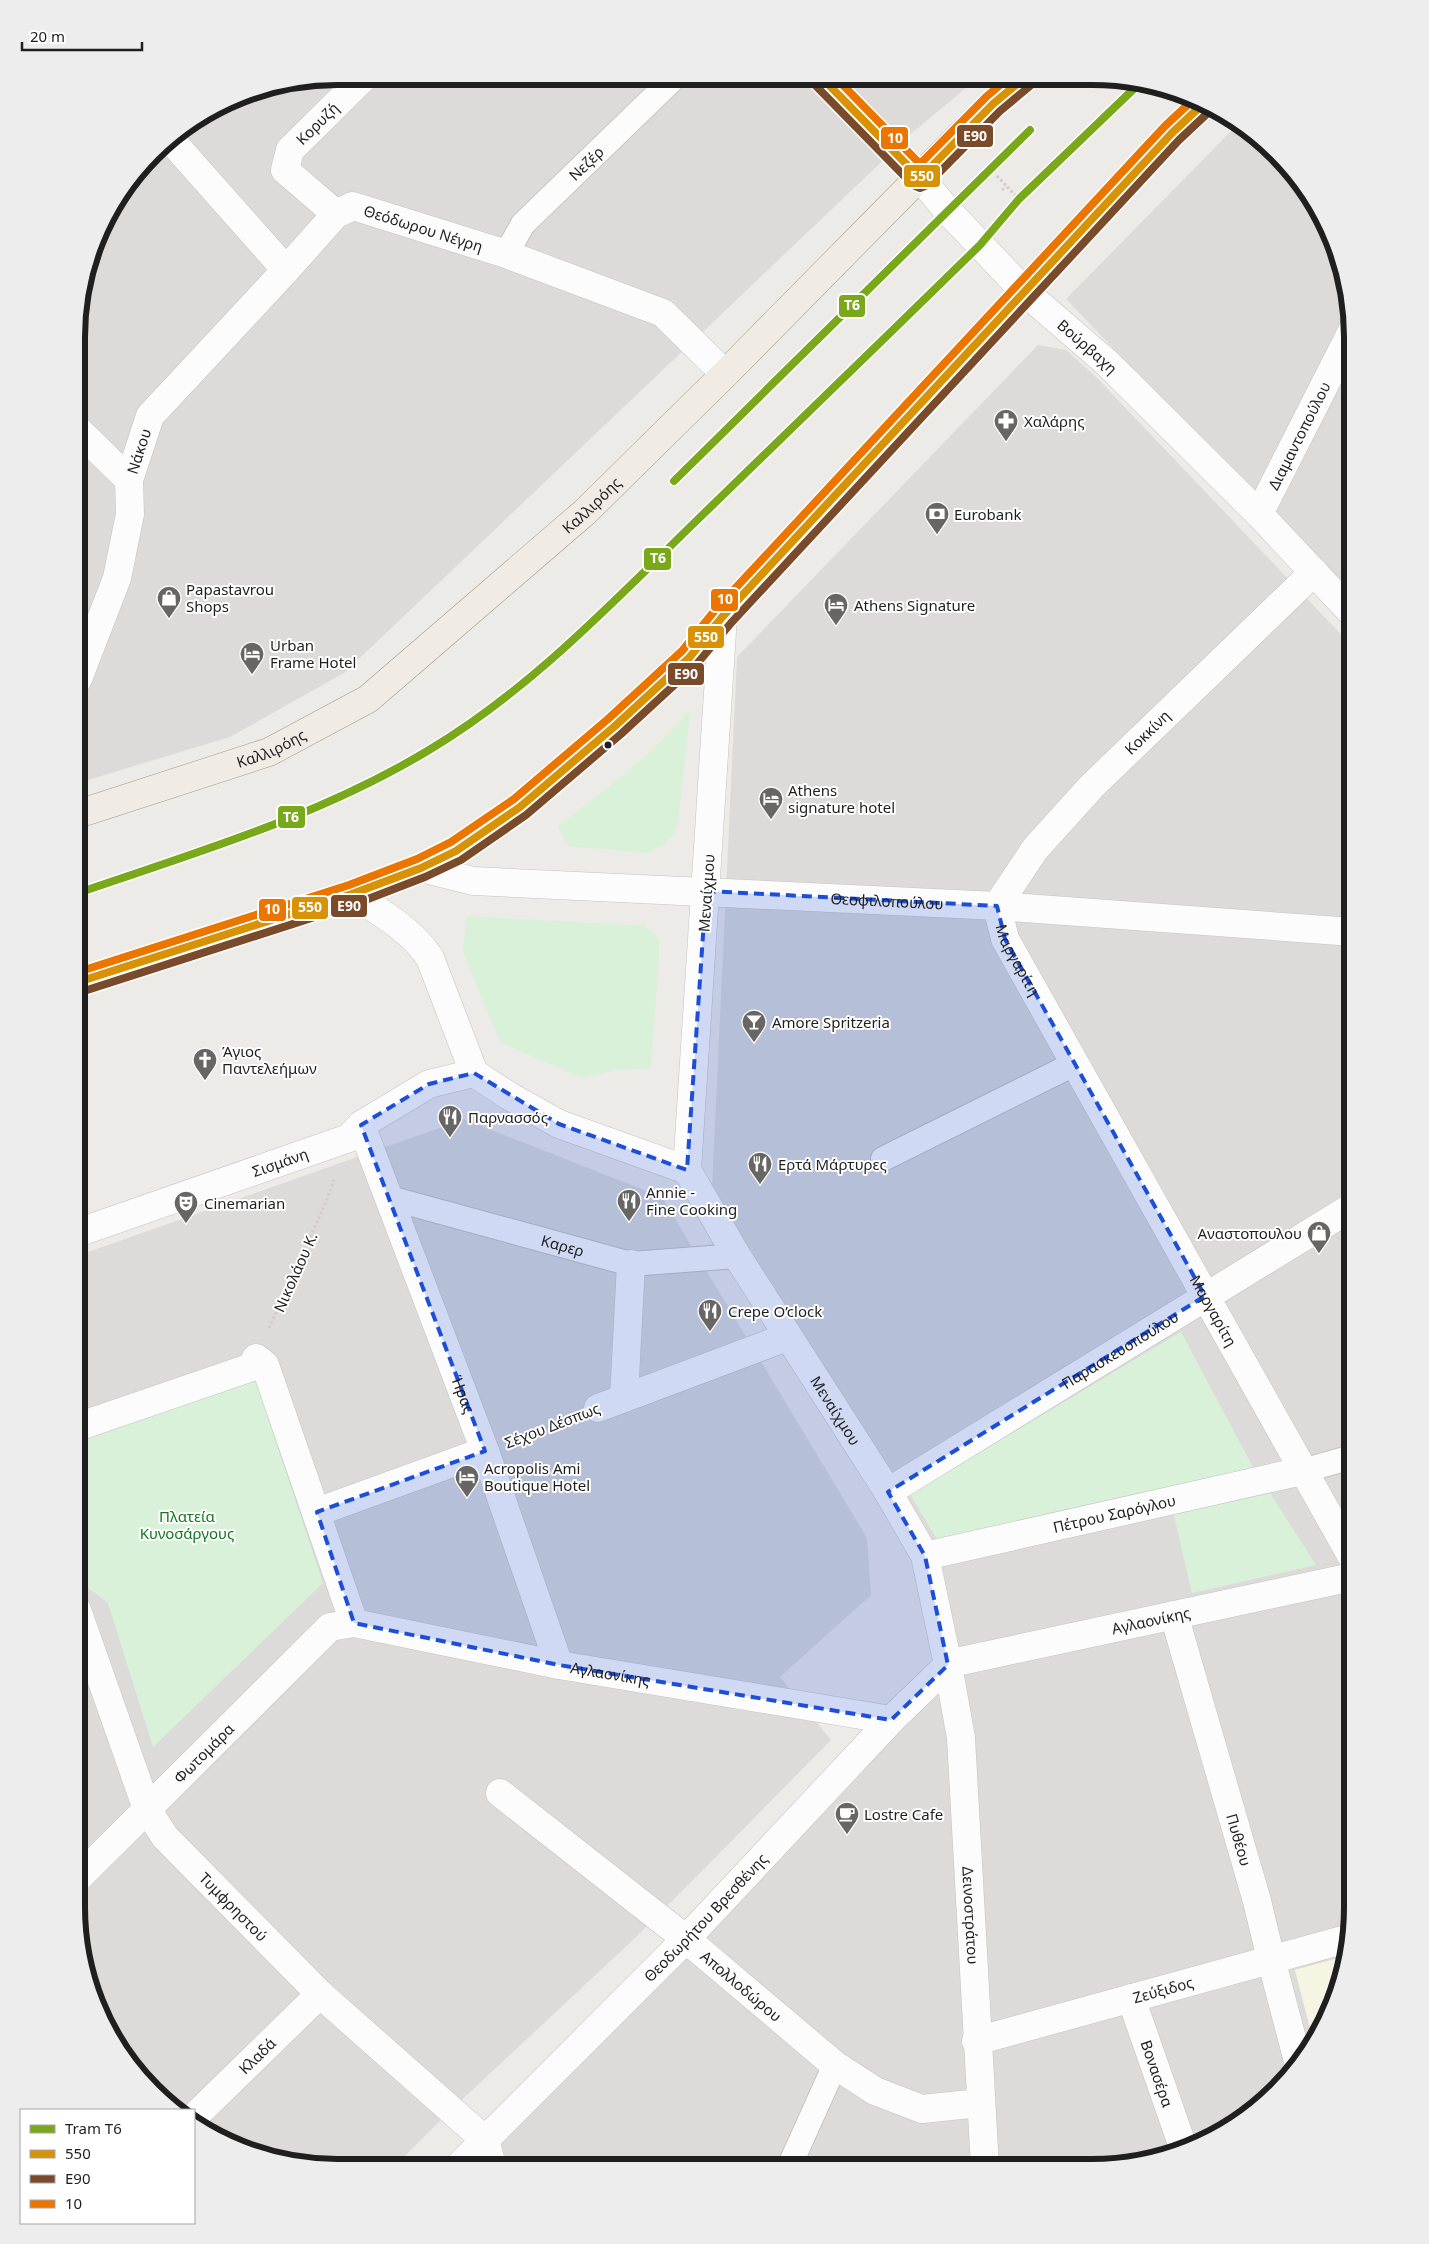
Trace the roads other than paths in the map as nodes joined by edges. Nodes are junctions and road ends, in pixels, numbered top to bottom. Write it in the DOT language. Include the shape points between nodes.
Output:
graph roads {
  1 [pos="356,85"];
  2 [pos="667,85"];
  3 [pos="829,85"];
  4 [pos="1016,85"];
  5 [pos="1198,108"];
  6 [pos="175,144"];
  7 [pos="920,178"];
  8 [pos="336,214"];
  9 [pos="506,254"];
  10 [pos="286,270"];
  11 [pos="1025,292"];
  12 [pos="1344,347"];
  13 [pos="725,374"];
  14 [pos="85,437"];
  15 [pos="129,480"];
  16 [pos="1259,514"];
  17 [pos="1314,572"];
  18 [pos="1344,604"];
  19 [pos="723,616"];
  20 [pos="85,661"];
  21 [pos="85,812"];
  22 [pos="421,868"];
  23 [pos="706,891"];
  24 [pos="352,894"];
  25 [pos="997,906"];
  26 [pos="1344,931"];
  27 [pos="85,980"];
  28 [pos="1074,1064"];
  29 [pos="474,1073"];
  30 [pos="361,1125"];
  31 [pos="883,1159"];
  32 [pos="688,1170"];
  33 [pos="390,1198"];
  34 [pos="1344,1212"];
  35 [pos="85,1230"];
  36 [pos="737,1256"];
  37 [pos="631,1264"];
  38 [pos="1205,1296"];
  39 [pos="787,1337"];
  40 [pos="624,1398"];
  41 [pos="598,1408"];
  42 [pos="85,1424"];
  43 [pos="485,1451"];
  44 [pos="1344,1459"];
  45 [pos="1302,1470"];
  46 [pos="888,1492"];
  47 [pos="317,1512"];
  48 [pos="1344,1543"];
  49 [pos="925,1556"];
  50 [pos="1344,1580"];
  51 [pos="1174,1614"];
  52 [pos="342,1625"];
  53 [pos="85,1633"];
  54 [pos="559,1665"];
  55 [pos="948,1665"];
  56 [pos="891,1720"];
  57 [pos="500,1793"];
  58 [pos="147,1809"];
  59 [pos="85,1871"];
  60 [pos="686,1939"];
  61 [pos="1342,1940"];
  62 [pos="1271,1959"];
  63 [pos="320,1994"];
  64 [pos="1131,1998"];
  65 [pos="976,2041"];
  66 [pos="1296,2055"];
  67 [pos="835,2065"];
  68 [pos="980,2103"];
  69 [pos="195,2116"];
  70 [pos="485,2140"];
  71 [pos="1181,2143"];
  72 [pos="466,2159"];
  73 [pos="490,2159"];
  74 [pos="793,2159"];
  75 [pos="984,2159"];
  1 -- 8 [label="street, Κορυζή" via="290,150 285,170"];
  2 -- 9 [label="lane, Νεζέρ" via="523,224"];
  3 -- 7 [label="street, Βούρβαχη"];
  4 -- 7 [label="main road, Καλλιρόης"];
  5 -- 11 [label="main road"];
  6 -- 10 [label="street"];
  7 -- 11 [label="street, Βούρβαχη"];
  7 -- 13 [label="main road, Καλλιρόης"];
  8 -- 9 [label="street, Θεόδωρου Νέγρη" via="353,206"];
  8 -- 10 [label="street"];
  9 -- 13 [label="street, Θεόδωρου Νέγρη" via="663,313"];
  10 -- 15 [label="street, Νάκου" via="150,416"];
  11 -- 16 [label="street, Βούρβαχη" via="1106,362"];
  11 -- 19 [label="main road"];
  12 -- 16 [label="street, Διαμαντοπούλου"];
  13 -- 21 [label="main road, Καλλιρόης" via="585,512 368,699 269,752"];
  14 -- 15 [label="street"];
  15 -- 20 [label="street, Νάκου" via="130,514 117,578"];
  16 -- 17 [label="street, Βούρβαχη"];
  17 -- 18 [label="street, Βούρβαχη"];
  17 -- 25 [label="street, Κοκκίνη" via="1091,787 1035,849"];
  19 -- 22 [label="main road" via="688,658 520,807 480,836"];
  19 -- 23 [label="street, Μεναίχμου"];
  22 -- 23 [label="street, Θεοφιλοπούλου" via="473,881"];
  22 -- 24 [label="main road"];
  23 -- 25 [label="street, Θεοφιλοπούλου"];
  23 -- 32 [label="street, Μεναίχμου"];
  24 -- 27 [label="main road"];
  24 -- 29 [label="street" via="414,936 425,950"];
  25 -- 26 [label="street, Θεοφιλοπούλου"];
  25 -- 28 [label="street, Μαργαρίτη" via="1005,939"];
  28 -- 31 [label="lane"];
  28 -- 38 [label="street, Μαργαρίτη"];
  29 -- 30 [label="street, Σισμάνη" via="429,1084"];
  29 -- 32 [label="street" via="559,1124"];
  30 -- 33 [label="street, Ήρας"];
  30 -- 35 [label="street, Σισμάνη" via="349,1138"];
  32 -- 36 [label="street, Μεναίχμου"];
  33 -- 37 [label="lane, Καρερ"];
  33 -- 43 [label="street, Ήρας"];
  34 -- 38 [label="street, Παρασκευοπούλου"];
  36 -- 37 [label="lane, Καρερ"];
  36 -- 39 [label="street, Μεναίχμου"];
  37 -- 40 [label="street"];
  38 -- 45 [label="street, Μαργαρίτη"];
  38 -- 46 [label="street, Παρασκευοπούλου"];
  39 -- 40 [label="street, Σέχου Δέσπως"];
  39 -- 46 [label="street, Μεναίχμου"];
  40 -- 41 [label="street, Σέχου Δέσπως"];
  42 -- 47 [label="street" via="252,1367 256,1358 265,1365"];
  43 -- 47 [label="street, Σέχου Δέσπως"];
  43 -- 54 [label="street, Ήρας"];
  44 -- 45 [label="lane"];
  45 -- 48 [label="street, Μαργαρίτη"];
  45 -- 49 [label="street, Πέτρου Σαρόγλου"];
  46 -- 49 [label="street, Μεναίχμου"];
  47 -- 52 [label="street"];
  49 -- 55 [label="street, Μεναίχμου"];
  50 -- 51 [label="street, Αγλαονίκης"];
  51 -- 55 [label="street, Αγλαονίκης"];
  51 -- 62 [label="street, Πυθέου"];
  52 -- 54 [label="street, Αγλαονίκης"];
  52 -- 58 [label="street, Φωτομάρα"];
  53 -- 58 [label="street, Τυμφρηστού"];
  54 -- 56 [label="street, Αγλαονίκης"];
  55 -- 56 [label="street, Θεοδωρήτου Βρεσθένης"];
  55 -- 65 [label="street, Δεινοστράτου" via="961,1738"];
  56 -- 60 [label="street, Θεοδωρήτου Βρεσθένης"];
  57 -- 60 [label="street, Απολλοδώρου"];
  58 -- 59 [label="street, Φωτομάρα"];
  58 -- 63 [label="street, Τυμφρηστού" via="165,1837"];
  60 -- 67 [label="street, Απολλοδώρου"];
  60 -- 70 [label="street, Θεοδωρήτου Βρεσθένης"];
  61 -- 62 [label="street, Ζεύξιδος"];
  62 -- 64 [label="street, Ζεύξιδος"];
  62 -- 66 [label="street, Πυθέου"];
  63 -- 69 [label="street, Κλαδά"];
  63 -- 70 [label="street, Τυμφρηστού"];
  64 -- 65 [label="street, Ζεύξιδος"];
  64 -- 71 [label="street, Βονασέρα"];
  65 -- 68 [label="street, Δεινοστράτου"];
  67 -- 68 [label="street, Απολλοδώρου" via="875,2091 922,2109"];
  67 -- 74 [label="lane"];
  68 -- 75 [label="street, Δεινοστράτου"];
  70 -- 72 [label="street, Θεοδωρήτου Βρεσθένης"];
  70 -- 73 [label="street"];
}
